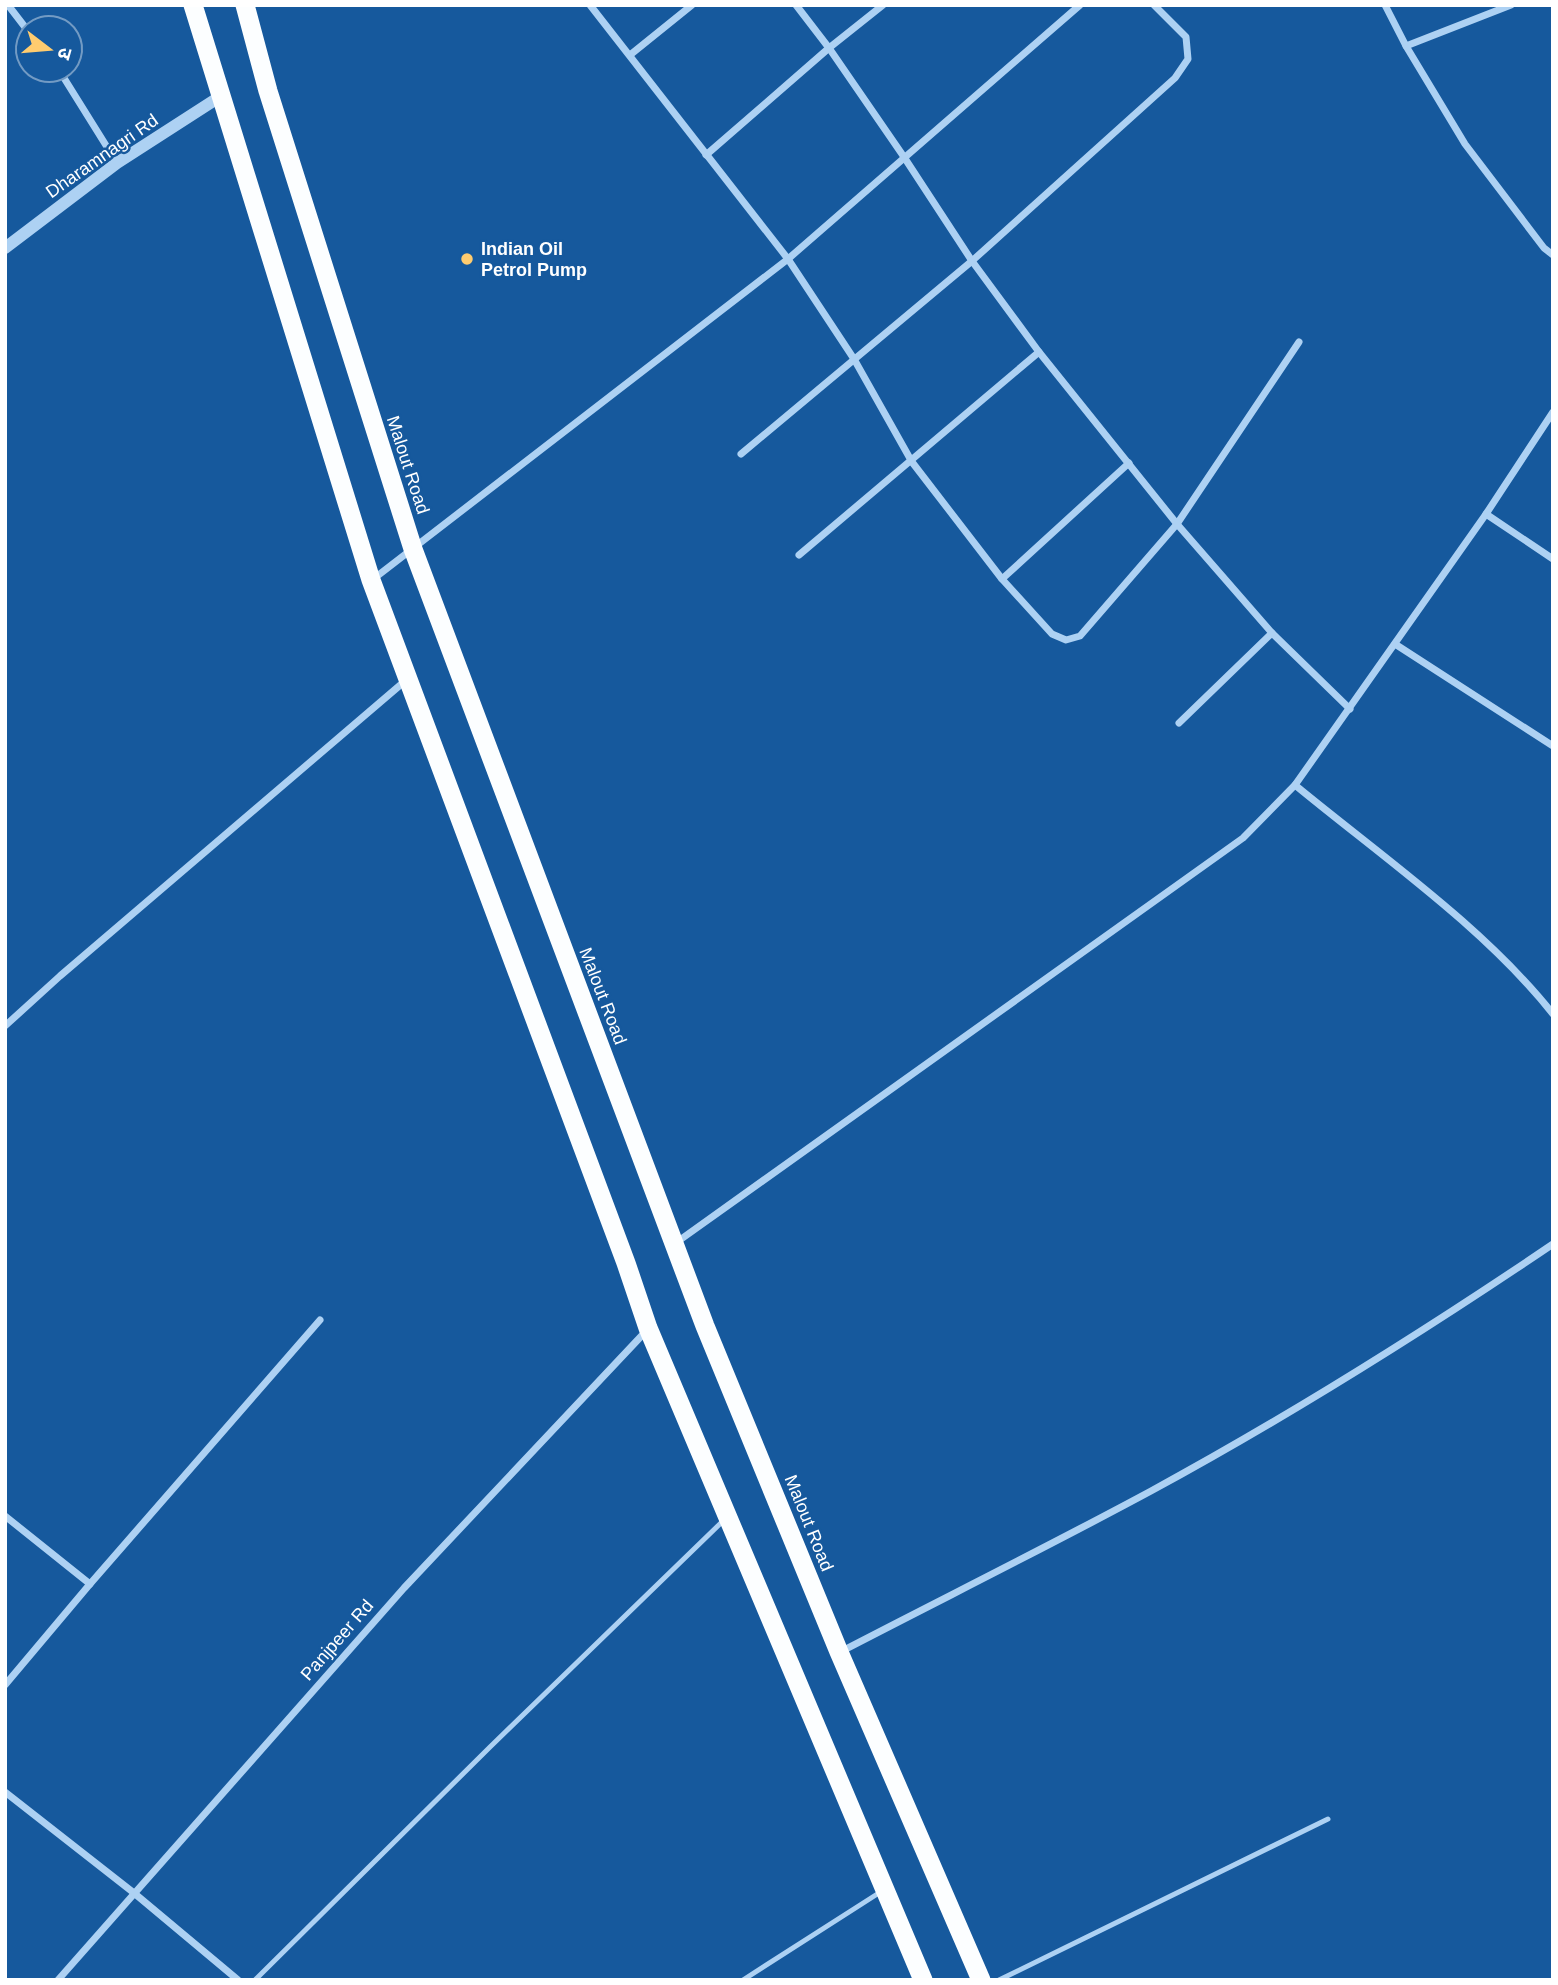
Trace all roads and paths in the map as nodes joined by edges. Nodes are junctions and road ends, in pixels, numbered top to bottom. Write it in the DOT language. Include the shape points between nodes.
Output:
graph roads {
  1 [pos="193,5"];
  2 [pos="590,5"];
  3 [pos="692,5"];
  4 [pos="796,5"];
  5 [pos="883,5"];
  6 [pos="1080,5"];
  7 [pos="1154,5"];
  8 [pos="1385,5"];
  9 [pos="1511,5"];
  10 [pos="249,7"];
  11 [pos="1406,46"];
  12 [pos="829,48"];
  13 [pos="630,55"];
  14 [pos="68,84"];
  15 [pos="221,96"];
  16 [pos="706,156"];
  17 [pos="904,157"];
  18 [pos="117,163"];
  19 [pos="5,248"];
  20 [pos="1553,255"];
  21 [pos="788,259"];
  22 [pos="972,261"];
  23 [pos="1299,342"];
  24 [pos="1039,352"];
  25 [pos="854,359"];
  26 [pos="1553,412"];
  27 [pos="741,454"];
  28 [pos="912,462"];
  29 [pos="1129,463"];
  30 [pos="1486,514"];
  31 [pos="1177,524"];
  32 [pos="413,548"];
  33 [pos="799,555"];
  34 [pos="1553,559"];
  35 [pos="1002,579"];
  36 [pos="372,580"];
  37 [pos="1272,633"];
  38 [pos="1395,644"];
  39 [pos="409,679"];
  40 [pos="1350,709"];
  41 [pos="1179,723"];
  42 [pos="1553,746"];
  43 [pos="1295,785"];
  44 [pos="1553,1014"];
  45 [pos="5,1026"];
  46 [pos="1553,1244"];
  47 [pos="673,1245"];
  48 [pos="320,1320"];
  49 [pos="648,1328"];
  50 [pos="729,1515"];
  51 [pos="5,1516"];
  52 [pos="90,1584"];
  53 [pos="839,1652"];
  54 [pos="5,1685"];
  55 [pos="5,1792"];
  56 [pos="1328,1819"];
  57 [pos="885,1889"];
  58 [pos="134,1894"];
  59 [pos="58,1980"];
  60 [pos="238,1980"];
  61 [pos="255,1980"];
  62 [pos="743,1980"];
  63 [pos="923,1980"];
  64 [pos="981,1980"];
  65 [pos="999,1980"];
  1 -- 15 [label="highway"];
  2 -- 13 [label="street"];
  3 -- 13 [label="street"];
  4 -- 12 [label="street"];
  5 -- 12 [label="street"];
  6 -- 17 [label="street"];
  7 -- 22 [label="street" via="1186,37 1188,60 1175,78"];
  8 -- 11 [label="street"];
  9 -- 11 [label="street"];
  10 -- 32 [label="highway, Malout Road" via="268,91"];
  11 -- 20 [label="street" via="1465,144"];
  12 -- 16 [label="street"];
  12 -- 17 [label="street"];
  13 -- 16 [label="street"];
  14 -- 18 [label="street"];
  15 -- 18 [label="street, Dharamnagri Rd"];
  15 -- 36 [label="highway"];
  16 -- 21 [label="street"];
  17 -- 21 [label="street"];
  17 -- 22 [label="street"];
  18 -- 19 [label="street, Dharamnagri Rd"];
  21 -- 25 [label="street"];
  21 -- 32 [label="street"];
  22 -- 24 [label="street"];
  22 -- 25 [label="street"];
  23 -- 31 [label="street"];
  24 -- 28 [label="street"];
  24 -- 29 [label="street"];
  25 -- 27 [label="street"];
  25 -- 28 [label="street"];
  26 -- 30 [label="street"];
  28 -- 33 [label="street"];
  28 -- 35 [label="street"];
  29 -- 31 [label="street"];
  29 -- 35 [label="street"];
  30 -- 34 [label="street"];
  30 -- 38 [label="street"];
  31 -- 35 [label="street" via="1080,636 1066,640 1052,634"];
  31 -- 37 [label="street"];
  32 -- 36 [label="street"];
  32 -- 47 [label="highway, Malout Road"];
  36 -- 39 [label="highway"];
  37 -- 40 [label="street"];
  37 -- 41 [label="street"];
  38 -- 40 [label="street"];
  38 -- 42 [label="street"];
  39 -- 45 [label="street"];
  39 -- 49 [label="highway"];
  40 -- 43 [label="street"];
  43 -- 44 [label="street" via="1480,937"];
  43 -- 47 [label="street" via="1243,838"];
  46 -- 53 [label="street" via="1432,1325 1151,1491"];
  47 -- 53 [label="highway, Malout Road"];
  48 -- 52 [label="street"];
  49 -- 50 [label="highway"];
  49 -- 58 [label="street, Panjpeer Rd" via="404,1588"];
  50 -- 57 [label="highway"];
  50 -- 61 [label="lane"];
  51 -- 52 [label="street"];
  52 -- 54 [label="street"];
  53 -- 64 [label="highway, Malout Road"];
  55 -- 58 [label="street"];
  56 -- 65 [label="lane"];
  57 -- 62 [label="lane"];
  57 -- 63 [label="highway"];
  58 -- 59 [label="street, Panjpeer Rd"];
  58 -- 60 [label="street"];
}
